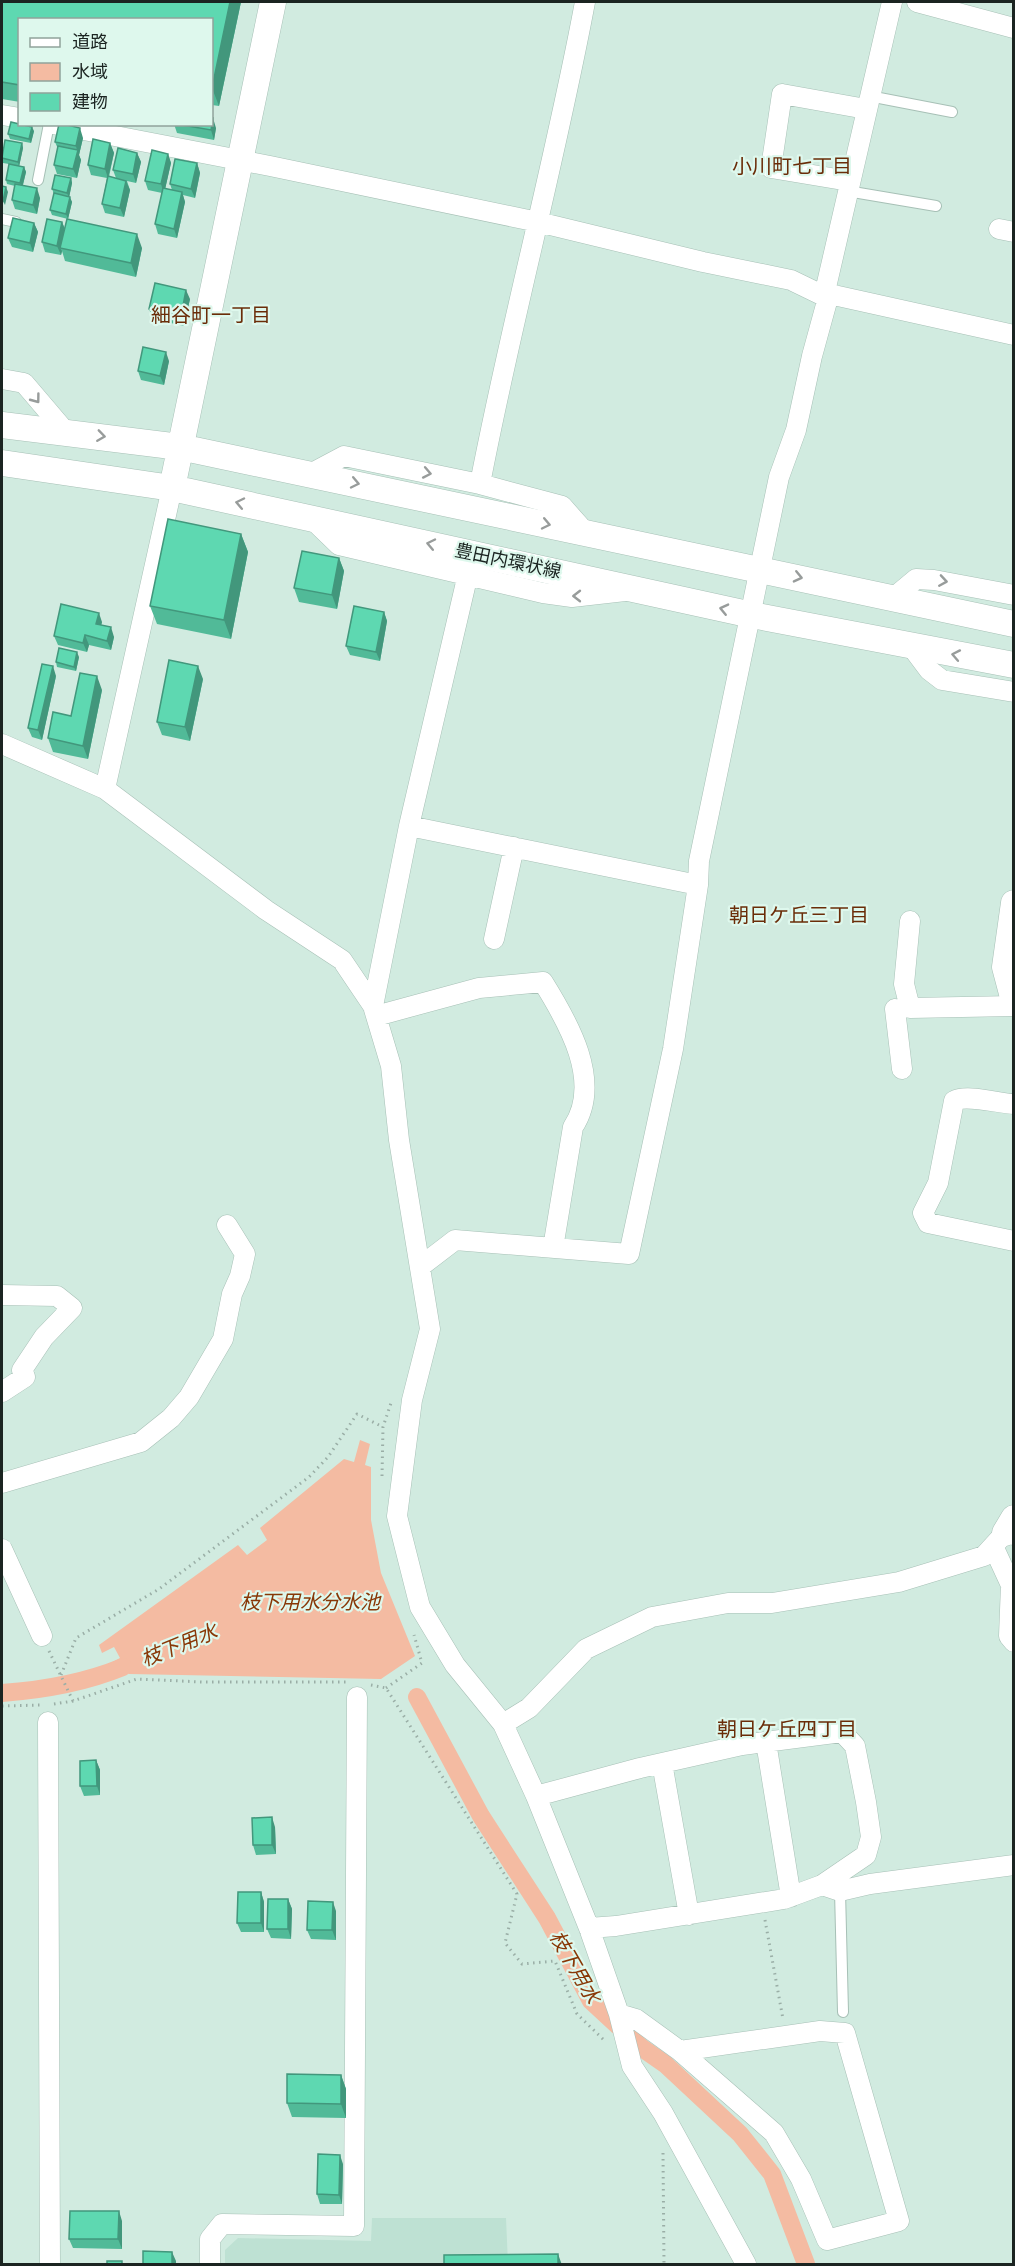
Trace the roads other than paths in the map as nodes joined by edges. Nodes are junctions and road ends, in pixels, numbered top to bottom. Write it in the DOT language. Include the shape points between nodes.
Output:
graph roads {
  1 [pos="273,2"];
  2 [pos="585,2"];
  3 [pos="892,2"];
  4 [pos="917,2"];
  5 [pos="1014,28"];
  6 [pos="868,102"];
  7 [pos="952,112"];
  8 [pos="2,115"];
  9 [pos="18,118"];
  10 [pos="51,126"];
  11 [pos="61,126"];
  12 [pos="240,161"];
  13 [pos="38,180"];
  14 [pos="848,186"];
  15 [pos="936,206"];
  16 [pos="2,219"];
  17 [pos="16,222"];
  18 [pos="538,222"];
  19 [pos="826,295"];
  20 [pos="1014,335"];
  21 [pos="2,379"];
  22 [pos="2,425"];
  23 [pos="64,430"];
  24 [pos="180,447"];
  25 [pos="2,463"];
  26 [pos="312,473"];
  27 [pos="480,484"];
  28 [pos="172,488"];
  29 [pos="309,518"];
  30 [pos="585,532"];
  31 [pos="759,568"];
  32 [pos="468,574"];
  33 [pos="635,589"];
  34 [pos="1014,595"];
  35 [pos="892,599"];
  36 [pos="752,615"];
  37 [pos="1014,624"];
  38 [pos="911,646"];
  39 [pos="1014,665"];
  40 [pos="1014,692"];
  41 [pos="2,744"];
  42 [pos="105,789"];
  43 [pos="409,826"];
  44 [pos="514,847"];
  45 [pos="698,885"];
  46 [pos="1014,903"];
  47 [pos="910,921"];
  48 [pos="494,939"];
  49 [pos="1010,957"];
  50 [pos="1014,1001"];
  51 [pos="1014,1006"];
  52 [pos="896,1009"];
  53 [pos="375,1011"];
  54 [pos="902,1069"];
  55 [pos="1014,1104"];
  56 [pos="227,1225"];
  57 [pos="1014,1241"];
  58 [pos="553,1248"];
  59 [pos="421,1266"];
  60 [pos="2,1295"];
  61 [pos="2,1392"];
  62 [pos="2,1483"];
  63 [pos="1006,1533"];
  64 [pos="2,1549"];
  65 [pos="42,1636"];
  66 [pos="1014,1642"];
  67 [pos="358,1688"];
  68 [pos="48,1722"];
  69 [pos="503,1724"];
  70 [pos="766,1742"];
  71 [pos="662,1763"];
  72 [pos="536,1796"];
  73 [pos="1014,1866"];
  74 [pos="831,1888"];
  75 [pos="791,1897"];
  76 [pos="689,1915"];
  77 [pos="589,1928"];
  78 [pos="843,2012"];
  79 [pos="620,2018"];
  80 [pos="680,2051"];
  81 [pos="50,2265"];
  82 [pos="210,2265"];
  83 [pos="746,2265"];
  1 -- 12 [label="street"];
  2 -- 18 [label="street"];
  3 -- 6 [label="street"];
  4 -- 5 [label="street"];
  6 -- 7 [label="lane"];
  6 -- 14 [label="street"];
  6 -- 14 [label="street" via="782,94 771,168"];
  8 -- 9 [label="street"];
  10 -- 13 [label="lane"];
  11 -- 12 [label="street"];
  12 -- 18 [label="street"];
  12 -- 24 [label="street"];
  14 -- 15 [label="lane"];
  14 -- 19 [label="street"];
  16 -- 17 [label="lane"];
  18 -- 19 [label="street" via="791,280"];
  18 -- 27 [label="street"];
  19 -- 20 [label="street"];
  19 -- 31 [label="street" via="796,430 779,477"];
  21 -- 23 [label="street, one-way" via="24,383"];
  22 -- 23 [label="street"];
  23 -- 24 [label="street, one-way"];
  24 -- 26 [label="street"];
  24 -- 28 [label="street"];
  25 -- 28 [label="street, 豊田内環状線"];
  26 -- 27 [label="street, one-way" via="344,456"];
  26 -- 30 [label="street, one-way"];
  27 -- 30 [label="street" via="562,506"];
  29 -- 28 [label="street, 豊田内環状線, one-way"];
  28 -- 42 [label="street"];
  29 -- 32 [label="street" via="339,545"];
  33 -- 29 [label="street, 豊田内環状線, one-way"];
  30 -- 31 [label="street"];
  31 -- 35 [label="street, one-way"];
  31 -- 36 [label="street"];
  33 -- 32 [label="street, one-way" via="572,597"];
  32 -- 43 [label="street"];
  36 -- 33 [label="street, 豊田内環状線, one-way"];
  35 -- 34 [label="street, one-way" via="916,579"];
  35 -- 37 [label="street"];
  36 -- 38 [label="street, 豊田内環状線"];
  36 -- 45 [label="street" via="699,861"];
  39 -- 38 [label="street, 豊田内環状線, one-way"];
  38 -- 40 [label="street" via="942,680"];
  41 -- 42 [label="street"];
  42 -- 53 [label="street" via="266,910 342,960"];
  43 -- 44 [label="street"];
  43 -- 53 [label="street"];
  44 -- 45 [label="street"];
  44 -- 48 [label="street"];
  45 -- 58 [label="street" via="673,1049 629,1254"];
  46 -- 49 [label="street"];
  47 -- 52 [label="street" via="904,984"];
  49 -- 50 [label="street" via="1005,967"];
  51 -- 52 [label="street"];
  52 -- 54 [label="street"];
  53 -- 58 [label="street" via="479,988 543,982 565,1018 586,1077 582,1114 573,1127"];
  53 -- 59 [label="street" via="391,1066 399,1140"];
  55 -- 57 [label="street" via="962,1096 954,1101 938,1183 923,1213 928,1222"];
  56 -- 62 [label="street" via="244,1254 223,1339 171,1418 141,1442"];
  58 -- 59 [label="street" via="455,1240"];
  59 -- 69 [label="street" via="430,1329 412,1400 398,1516 420,1607 455,1665"];
  60 -- 61 [label="street" via="57,1296 72,1308 44,1337 22,1370 25,1377"];
  63 -- 66 [label="street" via="1011,1585 1009,1636"];
  63 -- 69 [label="street" via="984,1556 899,1582 772,1603 728,1603 652,1617 586,1649 529,1707"];
  64 -- 65 [label="street"];
  67 -- 82 [label="street" via="354,2226 222,2224 210,2239"];
  68 -- 81 [label="street"];
  69 -- 72 [label="street"];
  70 -- 71 [label="street"];
  70 -- 74 [label="street" via="842,1732 855,1746 871,1837 866,1856"];
  70 -- 75 [label="street"];
  71 -- 72 [label="street"];
  71 -- 76 [label="street"];
  72 -- 77 [label="street"];
  73 -- 74 [label="street"];
  74 -- 75 [label="street"];
  74 -- 78 [label="lane"];
  75 -- 76 [label="street"];
  76 -- 77 [label="street"];
  77 -- 79 [label="street"];
  79 -- 80 [label="street" via="636,2019"];
  79 -- 83 [label="street" via="632,2066 663,2113"];
  80 -- 80 [label="street" via="774,2133 801,2179 827,2240 899,2221 845,2033 820,2031"];
}
